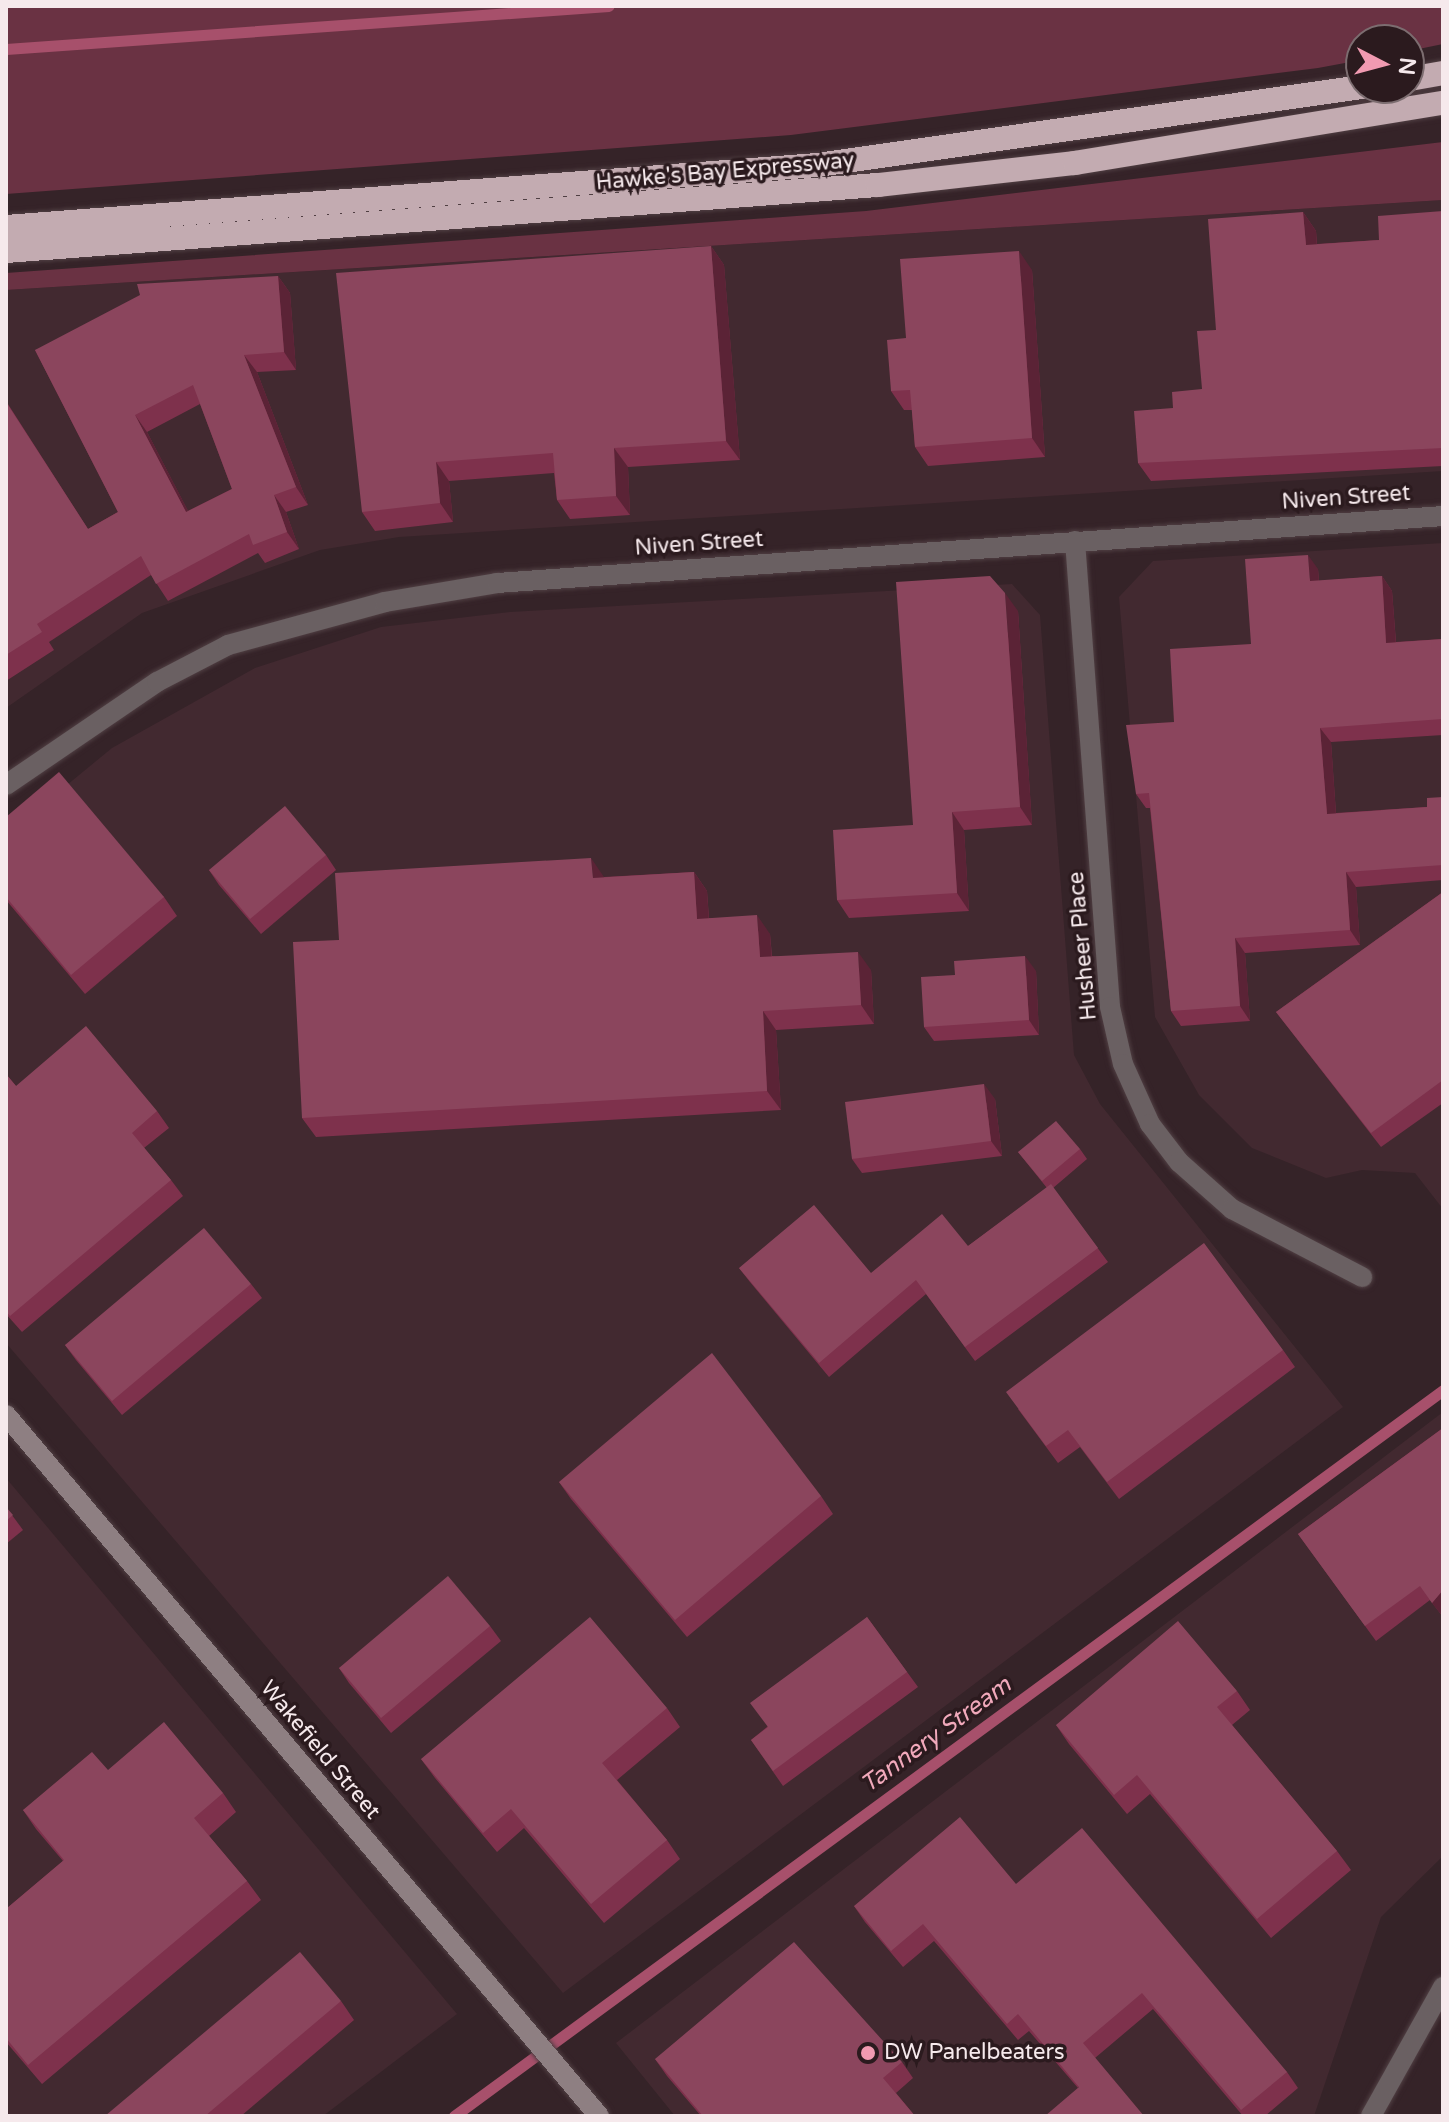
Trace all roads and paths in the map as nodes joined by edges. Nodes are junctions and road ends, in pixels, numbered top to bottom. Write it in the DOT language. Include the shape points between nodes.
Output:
graph roads {
  1 [pos="1345,89"];
  2 [pos="1443,103"];
  3 [pos="6,227"];
  4 [pos="6,251"];
  5 [pos="1443,516"];
  6 [pos="1075,541"];
  7 [pos="6,785"];
  8 [pos="1362,1277"];
  9 [pos="6,1415"];
  10 [pos="1443,1987"];
  11 [pos="599,2116"];
  12 [pos="1371,2116"];
  1 -- 3 [label="highway, Hawke's Bay Expressway" via="818,165"];
  2 -- 4 [label="highway, Hawke's Bay Expressway" via="1075,163 878,185"];
  5 -- 6 [label="street, Niven Street"];
  6 -- 7 [label="street, Niven Street" via="497,583 385,602 228,645 157,682"];
  6 -- 8 [label="street, Husheer Place" via="1110,1007 1123,1064 1150,1124 1179,1162 1232,1209"];
  9 -- 11 [label="street, Wakefield Street"];
  10 -- 12 [label="street"];
}
